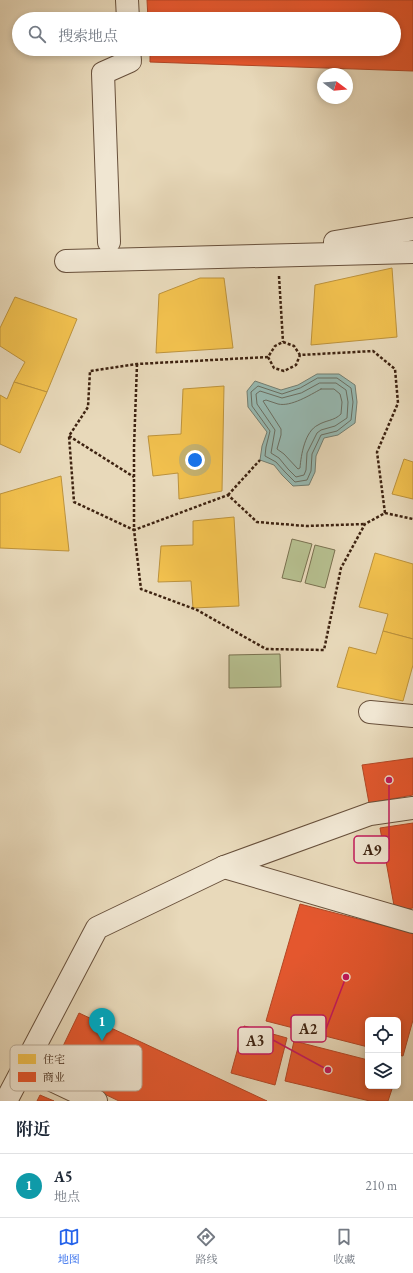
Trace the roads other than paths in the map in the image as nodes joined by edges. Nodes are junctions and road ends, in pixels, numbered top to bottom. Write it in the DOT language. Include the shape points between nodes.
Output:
graph roads {
  1 [pos="127,0"];
  2 [pos="128,12"];
  3 [pos="130,56"];
  4 [pos="413,229"];
  5 [pos="142,248"];
  6 [pos="413,252"];
  7 [pos="113,258"];
  8 [pos="66,261"];
  9 [pos="370,712"];
  10 [pos="413,716"];
  11 [pos="413,808"];
  12 [pos="224,867"];
  13 [pos="413,922"];
  14 [pos="36,1045"];
  15 [pos="11,1091"];
  16 [pos="75,1091"];
  17 [pos="6,1101"];
  18 [pos="96,1101"];
  1 -- 2 [label="street"];
  3 -- 7 [label="street" via="130,61 103,73"];
  4 -- 5 [label="street" via="342,242 238,248"];
  6 -- 7 [label="street"];
  7 -- 8 [label="street"];
  9 -- 10 [label="street"];
  11 -- 12 [label="street" via="370,814"];
  12 -- 13 [label="street"];
  12 -- 14 [label="street" via="97,928"];
  15 -- 17 [label="street"];
  16 -- 18 [label="street"];
}
